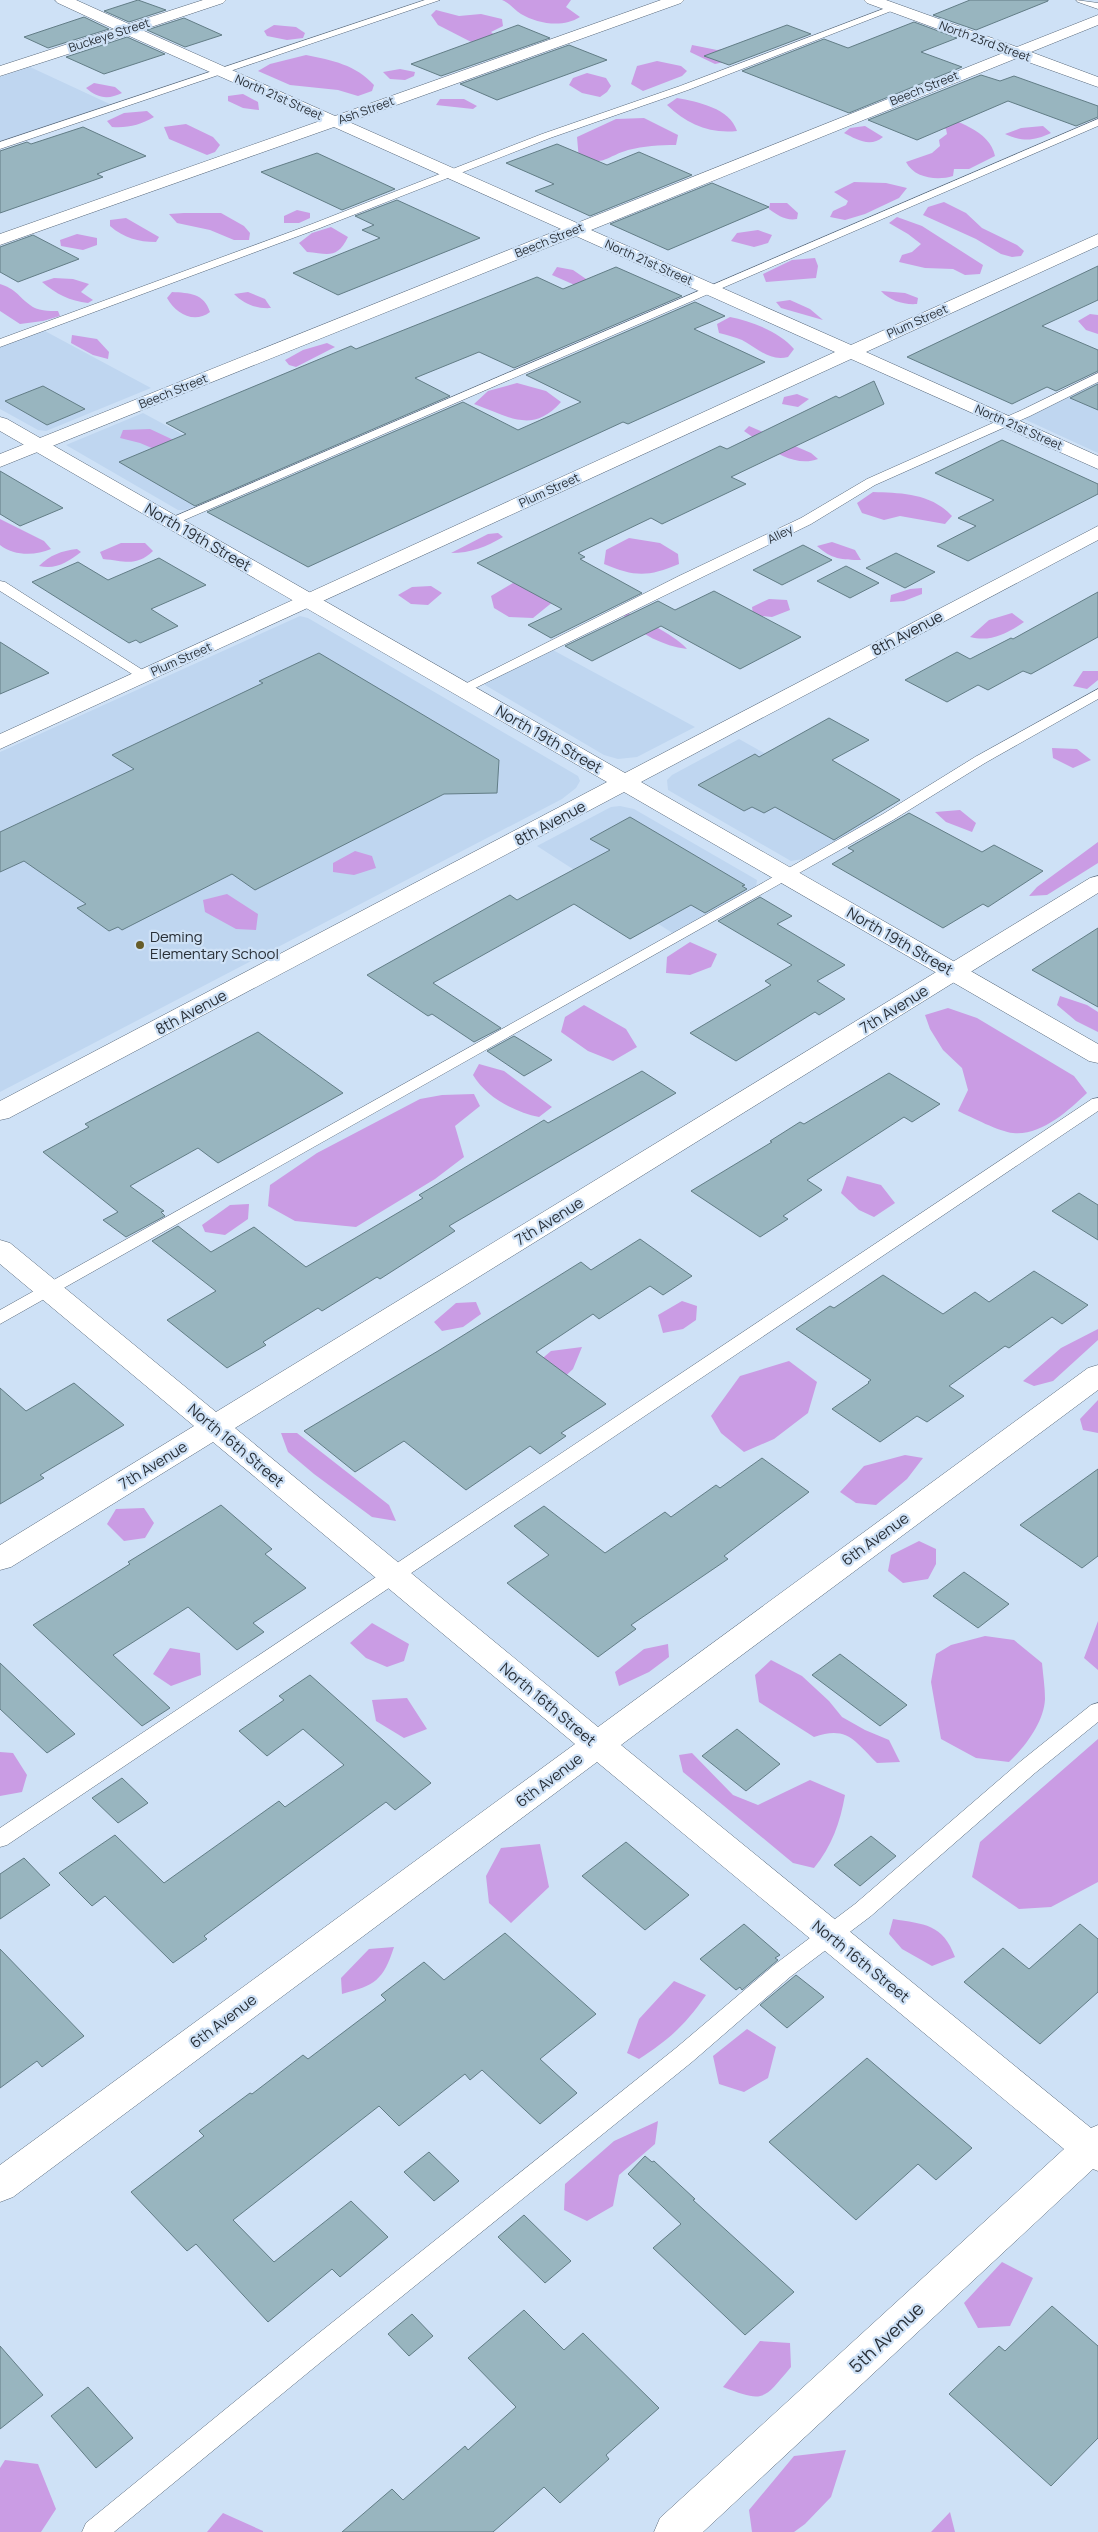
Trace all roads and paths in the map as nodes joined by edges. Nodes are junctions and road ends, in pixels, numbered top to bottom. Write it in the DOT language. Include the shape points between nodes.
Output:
graph roads {
  1 [pos="63,0"];
  2 [pos="218,0"];
  3 [pos="434,0"];
  4 [pos="676,0"];
  5 [pos="872,0"];
  6 [pos="1081,0"];
  7 [pos="1098,6"];
  8 [pos="894,8"];
  9 [pos="1098,20"];
  10 [pos="128,29"];
  11 [pos="1017,52"];
  12 [pos="2,68"];
  13 [pos="224,72"];
  14 [pos="1098,82"];
  15 [pos="335,121"];
  16 [pos="1098,122"];
  17 [pos="0,146"];
  18 [pos="450,173"];
  19 [pos="576,229"];
  20 [pos="1098,239"];
  21 [pos="0,240"];
  22 [pos="710,289"];
  23 [pos="0,343"];
  24 [pos="850,352"];
  25 [pos="1098,377"];
  26 [pos="1007,422"];
  27 [pos="0,423"];
  28 [pos="39,445"];
  29 [pos="0,461"];
  30 [pos="1098,463"];
  31 [pos="170,521"];
  32 [pos="1098,532"];
  33 [pos="0,585"];
  34 [pos="309,601"];
  35 [pos="145,676"];
  36 [pos="462,689"];
  37 [pos="1098,693"];
  38 [pos="0,742"];
  39 [pos="625,784"];
  40 [pos="786,876"];
  41 [pos="1098,884"];
  42 [pos="954,972"];
  43 [pos="1098,1055"];
  44 [pos="1098,1103"];
  45 [pos="0,1112"];
  46 [pos="0,1249"];
  47 [pos="50,1290"];
  48 [pos="0,1318"];
  49 [pos="1098,1375"];
  50 [pos="214,1427"];
  51 [pos="0,1559"];
  52 [pos="392,1574"];
  53 [pos="1098,1711"];
  54 [pos="597,1744"];
  55 [pos="0,1839"];
  56 [pos="830,1935"];
  57 [pos="1095,2149"];
  58 [pos="0,2186"];
  59 [pos="95,2532"];
  60 [pos="674,2532"];
  1 -- 10 [label="street, North 21st Street"];
  2 -- 10 [label="street, Buckeye Street"];
  3 -- 13 [label="lane"];
  4 -- 15 [label="street, Ash Street"];
  5 -- 8 [label="street, North 23rd Street"];
  6 -- 7 [label="lane"];
  8 -- 11 [label="street, North 23rd Street"];
  8 -- 18 [label="lane"];
  9 -- 11 [label="street, Beech Street"];
  10 -- 12 [label="street, Buckeye Street"];
  10 -- 13 [label="street, North 21st Street"];
  11 -- 14 [label="street, North 23rd Street"];
  11 -- 19 [label="street, Beech Street"];
  13 -- 15 [label="street, North 21st Street"];
  13 -- 17 [label="lane"];
  15 -- 18 [label="street, North 21st Street"];
  15 -- 21 [label="street, Ash Street"];
  16 -- 22 [label="lane"];
  18 -- 19 [label="street, North 21st Street"];
  18 -- 23 [label="lane"];
  19 -- 22 [label="street, North 21st Street"];
  19 -- 28 [label="street, Beech Street"];
  20 -- 24 [label="street, Plum Street"];
  22 -- 24 [label="street, North 21st Street"];
  22 -- 31 [label="lane"];
  24 -- 26 [label="street, North 21st Street"];
  24 -- 34 [label="street, Plum Street"];
  25 -- 26 [label="lane, Alley"];
  26 -- 30 [label="street, North 21st Street"];
  26 -- 36 [label="lane, Alley" via="878,479 797,525"];
  27 -- 28 [label="street, North 19th Street"];
  28 -- 29 [label="street, Beech Street"];
  28 -- 31 [label="street, North 19th Street"];
  31 -- 34 [label="street, North 19th Street"];
  32 -- 39 [label="street, 8th Avenue"];
  33 -- 35 [label="lane"];
  34 -- 35 [label="street, Plum Street"];
  34 -- 36 [label="street, North 19th Street"];
  35 -- 38 [label="street, Plum Street"];
  36 -- 39 [label="street, North 19th Street"];
  37 -- 40 [label="lane"];
  39 -- 40 [label="street, North 19th Street"];
  39 -- 45 [label="street, 8th Avenue"];
  40 -- 42 [label="street, North 19th Street"];
  40 -- 47 [label="lane"];
  41 -- 42 [label="street, 7th Avenue"];
  42 -- 43 [label="street, North 19th Street"];
  42 -- 50 [label="street, 7th Avenue"];
  44 -- 52 [label="lane"];
  46 -- 47 [label="street, North 16th Street"];
  47 -- 48 [label="lane"];
  47 -- 50 [label="street, North 16th Street"];
  49 -- 54 [label="street, 6th Avenue"];
  50 -- 51 [label="street, 7th Avenue"];
  50 -- 52 [label="street, North 16th Street"];
  52 -- 54 [label="street, North 16th Street"];
  52 -- 55 [label="lane"];
  53 -- 56 [label="lane" via="1028,1766"];
  54 -- 56 [label="street, North 16th Street"];
  54 -- 58 [label="street, 6th Avenue"];
  56 -- 57 [label="street, North 16th Street"];
  56 -- 59 [label="lane"];
  57 -- 60 [label="street, 5th Avenue"];
}
